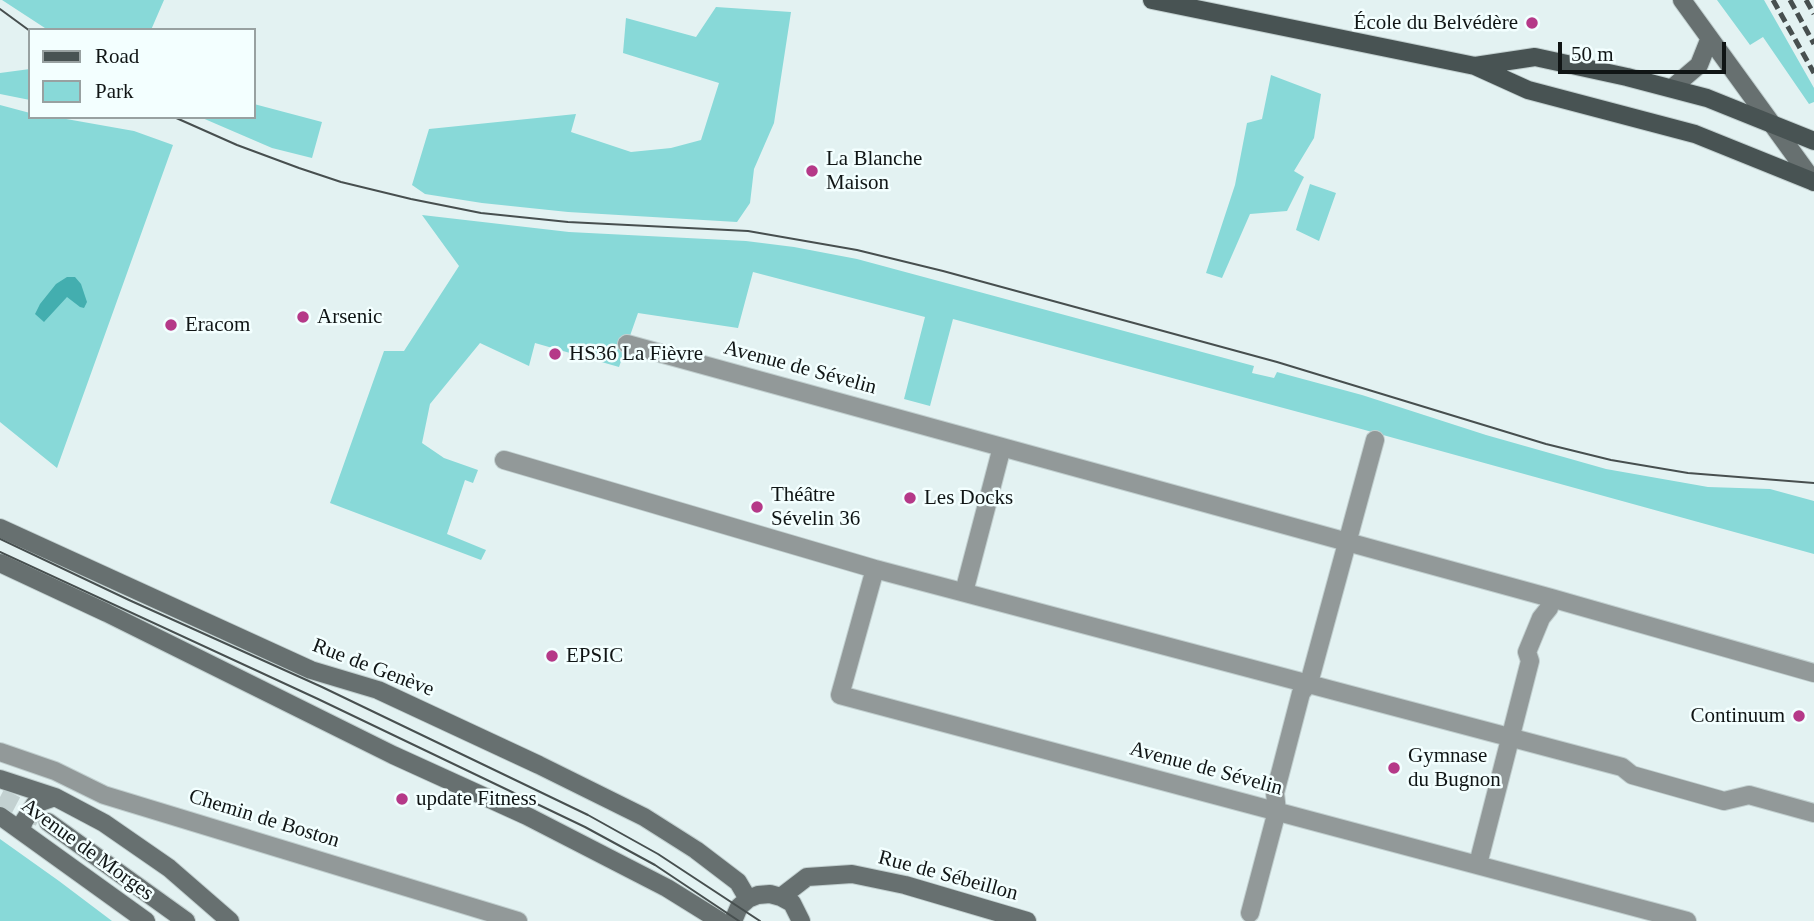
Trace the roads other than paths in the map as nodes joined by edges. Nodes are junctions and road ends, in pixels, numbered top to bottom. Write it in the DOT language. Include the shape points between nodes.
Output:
graph roads {
  1 [pos="1152,0"];
  2 [pos="1682,0"];
  3 [pos="1709,40"];
  4 [pos="1475,65"];
  5 [pos="1672,88"];
  6 [pos="1774,125"];
  7 [pos="1814,141"];
  8 [pos="1814,182"];
  9 [pos="627,344"];
  10 [pos="1375,440"];
  11 [pos="1002,447"];
  12 [pos="504,460"];
  13 [pos="0,528"];
  14 [pos="1348,542"];
  15 [pos="0,563"];
  16 [pos="875,569"];
  17 [pos="964,592"];
  18 [pos="1551,598"];
  19 [pos="1814,673"];
  20 [pos="1309,682"];
  21 [pos="1511,737"];
  22 [pos="0,752"];
  23 [pos="0,779"];
  24 [pos="55,797"];
  25 [pos="1278,811"];
  26 [pos="1814,813"];
  27 [pos="0,816"];
  28 [pos="48,822"];
  29 [pos="21,830"];
  30 [pos="1478,864"];
  31 [pos="781,897"];
  32 [pos="748,900"];
  33 [pos="1250,913"];
  34 [pos="146,921"];
  35 [pos="186,921"];
  36 [pos="230,921"];
  37 [pos="518,921"];
  38 [pos="720,921"];
  39 [pos="733,921"];
  40 [pos="801,921"];
  41 [pos="1027,921"];
  42 [pos="1687,921"];
  1 -- 4 [label="main road"];
  2 -- 3 [label="street"];
  3 -- 5 [label="street" via="1699,65"];
  3 -- 6 [label="street"];
  4 -- 5 [label="main road" via="1535,57"];
  4 -- 8 [label="main road" via="1528,90 1695,134"];
  5 -- 6 [label="main road"];
  6 -- 7 [label="main road"];
  6 -- 8 [label="street"];
  9 -- 11 [label="street, Avenue de Sévelin"];
  10 -- 14 [label="street"];
  11 -- 14 [label="street, Avenue de Sévelin"];
  11 -- 17 [label="street"];
  12 -- 16 [label="street"];
  13 -- 32 [label="street, Rue de Genève" via="311,670 377,690 644,817 737,882"];
  14 -- 18 [label="street, Avenue de Sévelin"];
  14 -- 20 [label="street"];
  15 -- 38 [label="street" via="527,816 667,888"];
  16 -- 17 [label="street"];
  16 -- 25 [label="street, Avenue de Sévelin" via="840,695"];
  17 -- 20 [label="street"];
  18 -- 19 [label="street, Avenue de Sévelin"];
  18 -- 21 [label="street" via="1527,652 1530,661"];
  20 -- 21 [label="street"];
  20 -- 25 [label="street" via="1301,693 1275,793"];
  21 -- 26 [label="street" via="1724,801 1749,795"];
  21 -- 30 [label="street"];
  22 -- 37 [label="street, Chemin de Boston" via="104,794"];
  23 -- 24 [label="street, Avenue de Morges"];
  24 -- 29 [label="street" via="35,804"];
  24 -- 36 [label="street, Avenue de Morges" via="104,823 169,868"];
  25 -- 30 [label="street, Avenue de Sévelin"];
  25 -- 33 [label="street"];
  27 -- 29 [label="street, Avenue de Morges"];
  28 -- 35 [label="street, Avenue de Morges"];
  29 -- 34 [label="street, Avenue de Morges"];
  30 -- 42 [label="street, Avenue de Sévelin"];
  31 -- 32 [label="street" via="758,895"];
  31 -- 40 [label="street" via="792,904"];
  31 -- 41 [label="street, Rue de Sébeillon" via="807,877 852,874"];
  32 -- 39 [label="street"];
}
